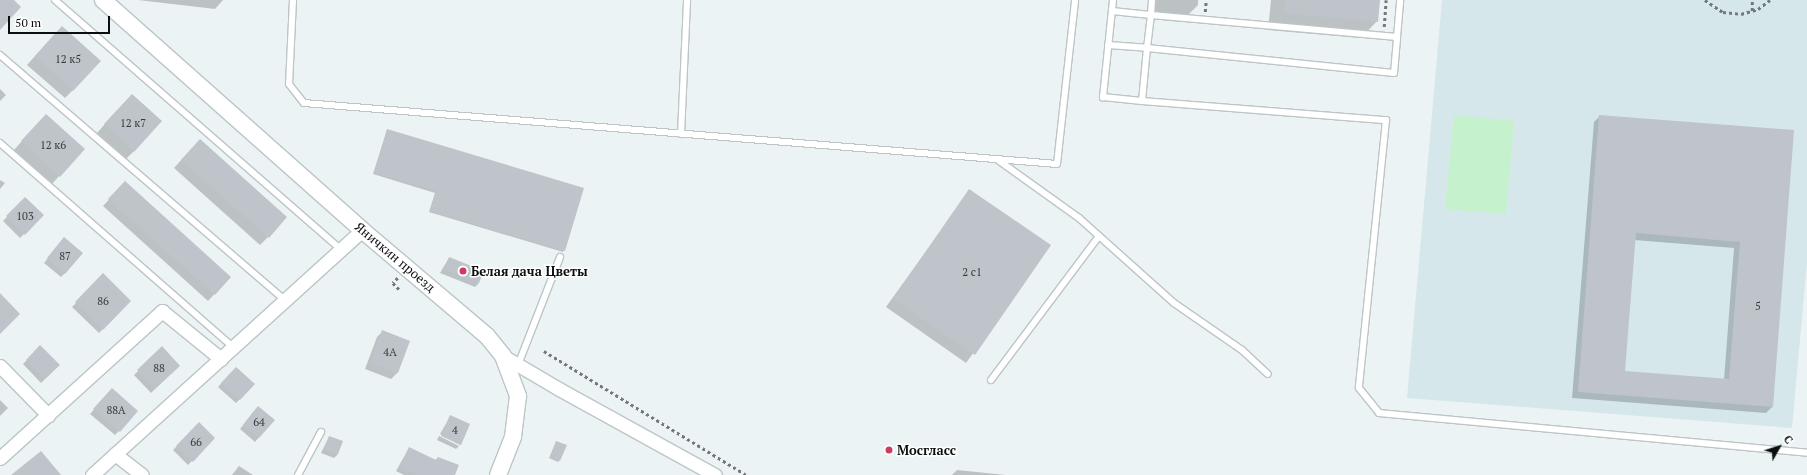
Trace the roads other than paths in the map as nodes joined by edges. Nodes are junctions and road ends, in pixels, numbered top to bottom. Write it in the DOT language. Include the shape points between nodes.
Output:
graph roads {
  1 [pos="55,0"];
  2 [pos="103,0"];
  3 [pos="293,0"];
  4 [pos="687,0"];
  5 [pos="1075,0"];
  6 [pos="1113,0"];
  7 [pos="1152,0"];
  8 [pos="1400,0"];
  9 [pos="1112,10"];
  10 [pos="1151,15"];
  11 [pos="1397,37"];
  12 [pos="1108,45"];
  13 [pos="1147,48"];
  14 [pos="0,55"];
  15 [pos="1142,101"];
  16 [pos="681,134"];
  17 [pos="0,143"];
  18 [pos="997,159"];
  19 [pos="362,230"];
  20 [pos="1099,236"];
  21 [pos="342,250"];
  22 [pos="560,257"];
  23 [pos="285,300"];
  24 [pos="234,347"];
  25 [pos="503,356"];
  26 [pos="221,359"];
  27 [pos="518,365"];
  28 [pos="0,366"];
  29 [pos="1268,374"];
  30 [pos="991,380"];
  31 [pos="48,415"];
  32 [pos="321,432"];
  33 [pos="1807,453"];
  34 [pos="115,454"];
  35 [pos="0,458"];
  36 [pos="92,475"];
  37 [pos="142,475"];
  38 [pos="298,475"];
  39 [pos="498,475"];
  40 [pos="715,475"];
  1 -- 21 [label="lane"];
  2 -- 19 [label="street, Яничкин проезд"];
  3 -- 16 [label="lane" via="289,84 304,103"];
  4 -- 16 [label="lane"];
  5 -- 18 [label="lane" via="1057,164"];
  6 -- 9 [label="lane"];
  7 -- 10 [label="lane"];
  8 -- 11 [label="lane"];
  9 -- 10 [label="lane"];
  9 -- 12 [label="lane"];
  10 -- 11 [label="lane"];
  10 -- 13 [label="lane"];
  11 -- 13 [label="lane" via="1394,73"];
  12 -- 13 [label="lane"];
  12 -- 15 [label="lane" via="1103,97"];
  13 -- 15 [label="lane"];
  14 -- 23 [label="lane"];
  15 -- 33 [label="lane" via="1386,120 1359,388 1379,413"];
  16 -- 18 [label="lane"];
  17 -- 24 [label="lane"];
  18 -- 20 [label="lane" via="1079,218"];
  19 -- 21 [label="street"];
  19 -- 25 [label="street, Яничкин проезд" via="487,336"];
  20 -- 29 [label="lane" via="1174,303 1242,350"];
  20 -- 30 [label="lane"];
  21 -- 23 [label="street"];
  22 -- 27 [label="lane"];
  23 -- 24 [label="street"];
  24 -- 26 [label="street"];
  25 -- 27 [label="street, Яничкин проезд"];
  25 -- 39 [label="street" via="518,396 513,437"];
  26 -- 31 [label="street" via="162,311"];
  26 -- 34 [label="street"];
  27 -- 40 [label="street, Яничкин проезд"];
  28 -- 31 [label="street"];
  31 -- 35 [label="street"];
  32 -- 38 [label="lane"];
  34 -- 36 [label="street"];
  34 -- 37 [label="street"];
}
